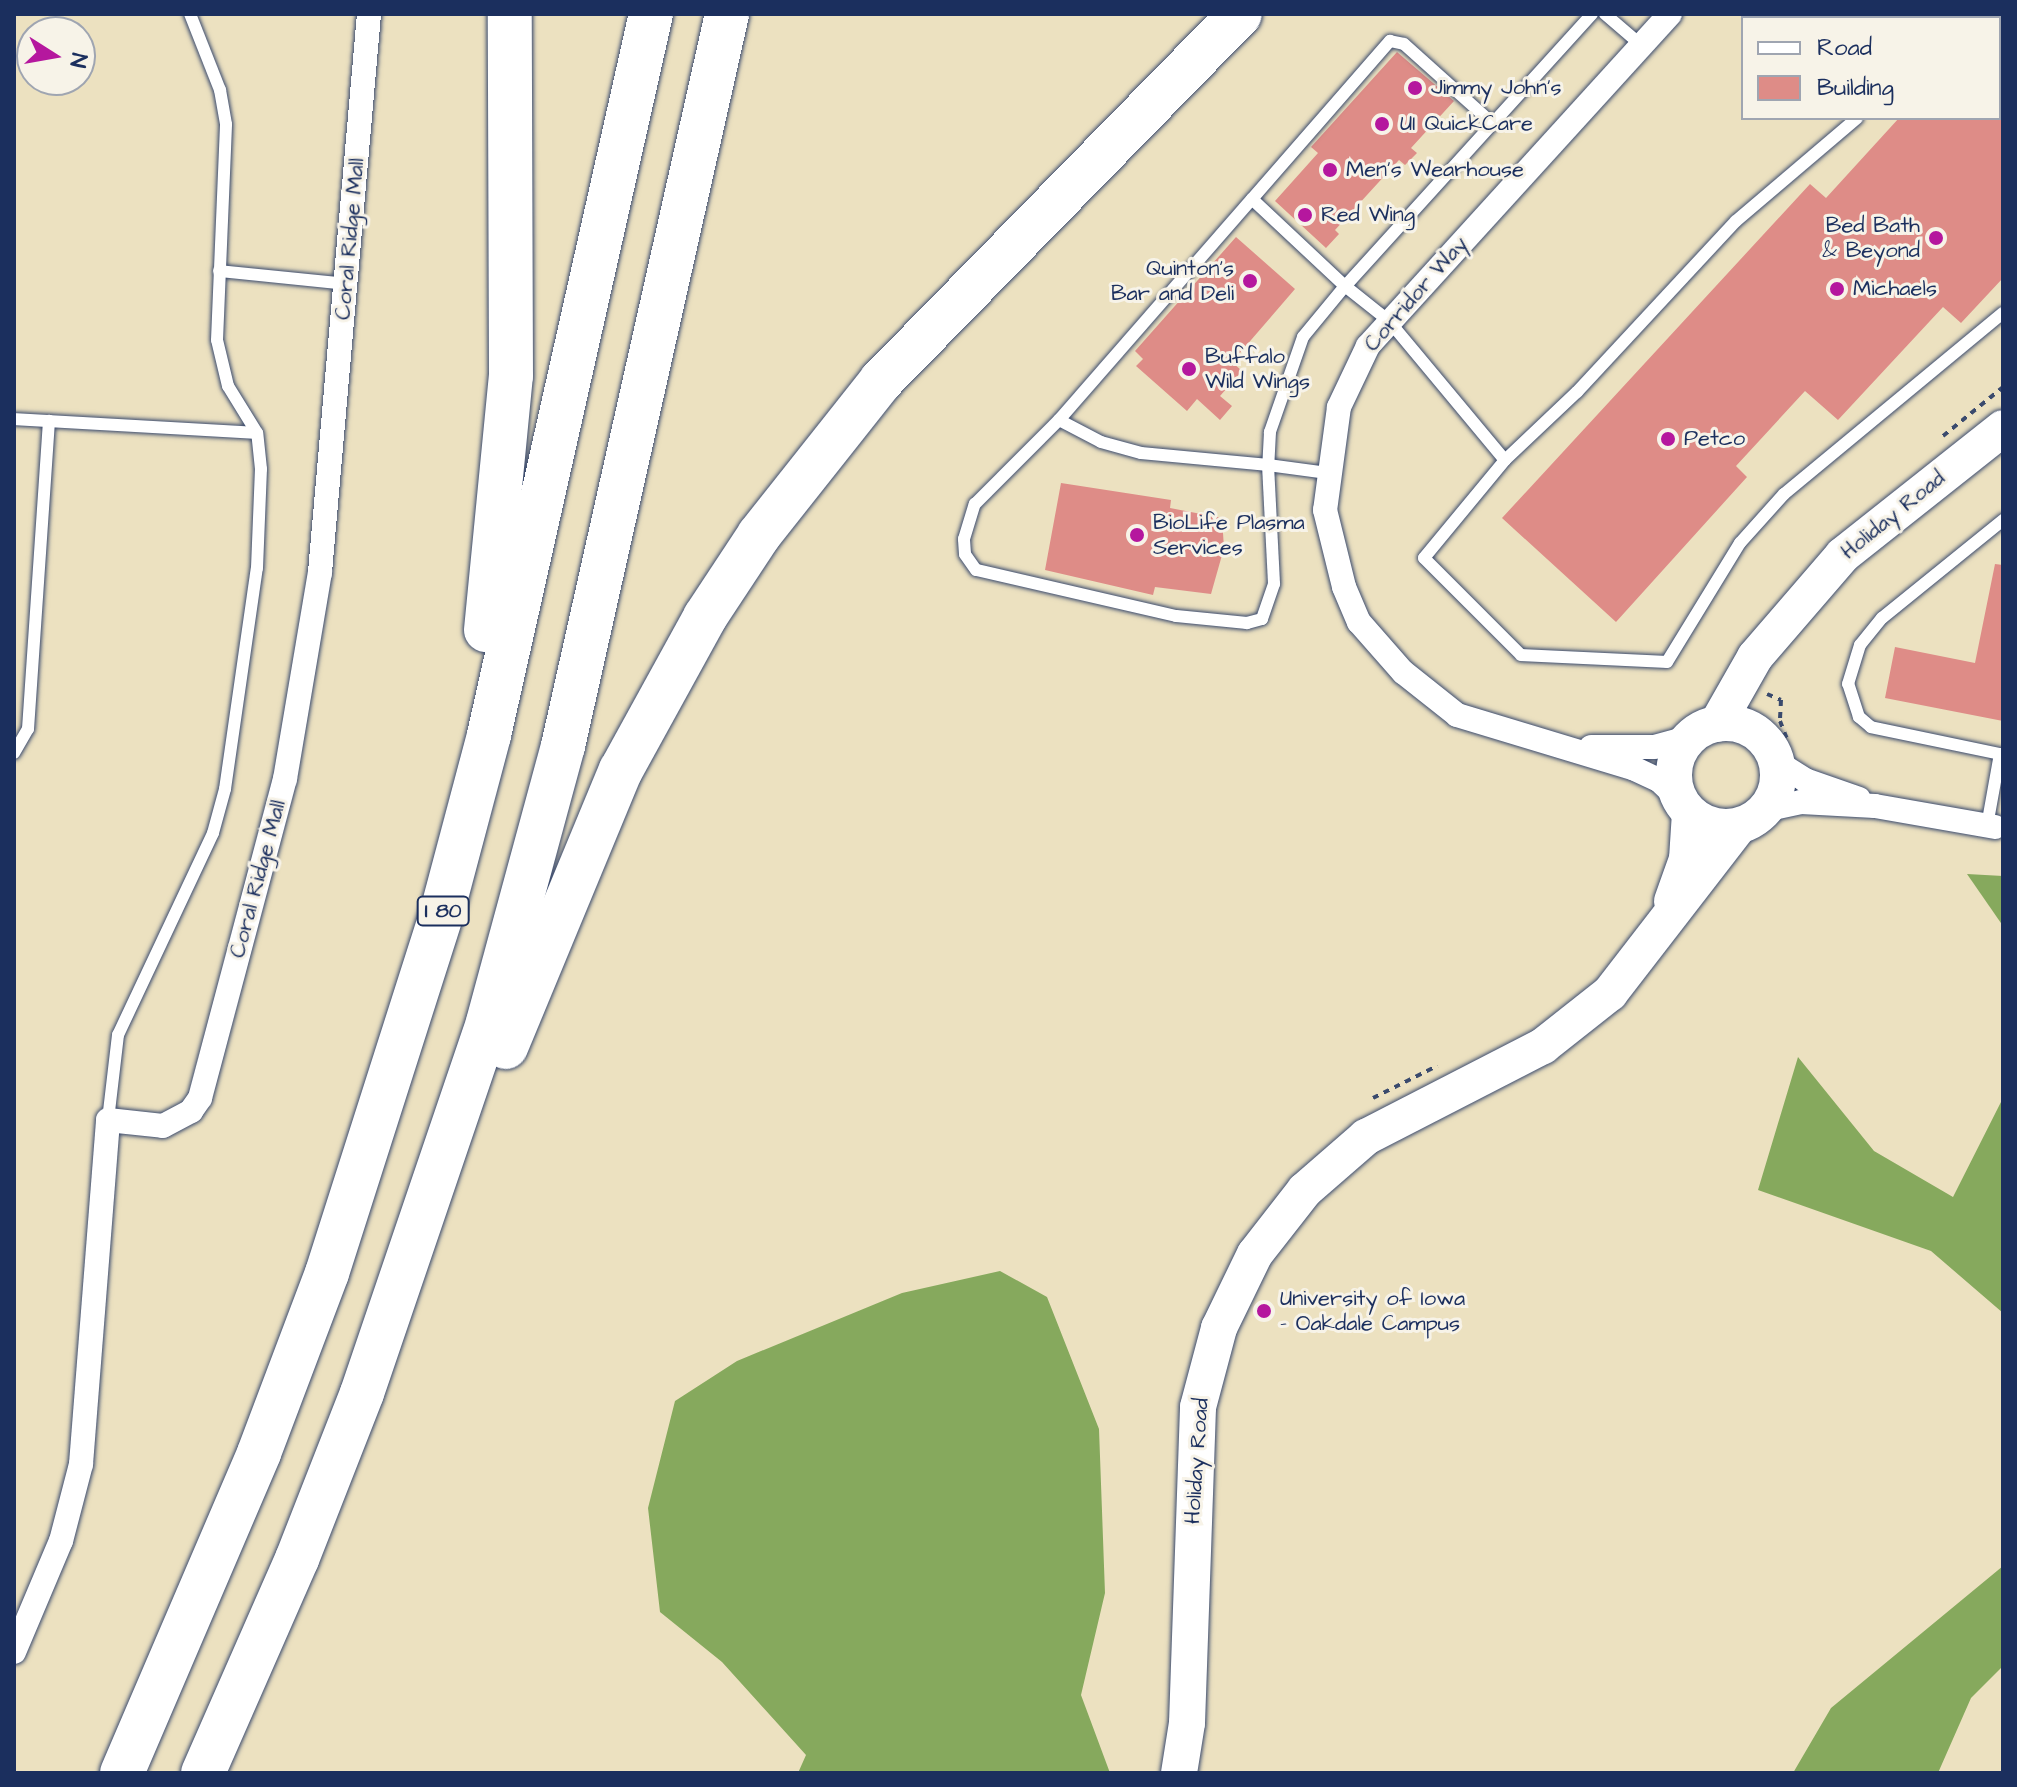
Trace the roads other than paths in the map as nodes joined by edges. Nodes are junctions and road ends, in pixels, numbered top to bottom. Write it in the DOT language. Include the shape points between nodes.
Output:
graph roads {
  1 [pos="190,14"];
  2 [pos="369,14"];
  3 [pos="510,14"];
  4 [pos="651,14"];
  5 [pos="727,14"];
  6 [pos="1240,14"];
  7 [pos="1592,14"];
  8 [pos="1605,14"];
  9 [pos="1670,14"];
  10 [pos="1641,45"];
  11 [pos="1855,120"];
  12 [pos="1491,122"];
  13 [pos="1252,199"];
  14 [pos="219,271"];
  15 [pos="346,284"];
  16 [pos="1345,286"];
  17 [pos="2003,313"];
  18 [pos="1389,321"];
  19 [pos="14,419"];
  20 [pos="1059,420"];
  21 [pos="49,421"];
  22 [pos="2003,428"];
  23 [pos="257,433"];
  24 [pos="1505,460"];
  25 [pos="1268,465"];
  26 [pos="1327,473"];
  27 [pos="2003,520"];
  28 [pos="1793,613"];
  29 [pos="1704,730"];
  30 [pos="1574,747"];
  31 [pos="1778,751"];
  32 [pos="14,753"];
  33 [pos="1684,806"];
  34 [pos="1875,806"];
  35 [pos="1752,818"];
  36 [pos="1991,826"];
  37 [pos="1662,931"];
  38 [pos="386,1095"];
  39 [pos="108,1120"];
  40 [pos="362,1393"];
  41 [pos="14,1652"];
  42 [pos="122,1773"];
  43 [pos="203,1773"];
  44 [pos="1179,1773"];
  1 -- 14 [label="lane" via="217,78 226,124"];
  2 -- 15 [label="street, Coral Ridge Mall"];
  3 -- 38 [label="highway" via="511,376 493,591 463,754"];
  4 -- 38 [label="highway, I 80" via="489,735"];
  5 -- 40 [label="highway" via="540,834 444,1161"];
  6 -- 40 [label="highway" via="881,381 803,475 705,617 610,796"];
  7 -- 12 [label="lane"];
  8 -- 10 [label="lane"];
  9 -- 10 [label="street, Corridor Way"];
  10 -- 18 [label="street, Corridor Way"];
  11 -- 24 [label="lane" via="1736,221 1577,392"];
  12 -- 13 [label="lane" via="1404,44 1390,41"];
  12 -- 16 [label="lane"];
  13 -- 16 [label="lane"];
  13 -- 20 [label="lane"];
  14 -- 15 [label="lane"];
  14 -- 23 [label="lane" via="221,364"];
  15 -- 39 [label="street, Coral Ridge Mall" via="320,572 299,711 200,1098 191,1111 163,1126"];
  16 -- 18 [label="lane"];
  16 -- 25 [label="lane" via="1303,337 1270,432"];
  17 -- 24 [label="lane" via="1784,494 1740,543 1667,662 1521,655 1424,558"];
  18 -- 24 [label="lane"];
  18 -- 26 [label="street, Corridor Way" via="1352,374 1339,407"];
  19 -- 21 [label="lane"];
  20 -- 25 [label="lane" via="1101,442 1141,453"];
  20 -- 25 [label="lane" via="975,504 964,539 965,554 976,570 1176,616 1247,623 1262,619 1274,584"];
  21 -- 23 [label="lane"];
  21 -- 32 [label="lane" via="28,729"];
  22 -- 28 [label="street, Holiday Road" via="1862,537"];
  23 -- 39 [label="lane" via="257,568 225,789 213,833 118,1035"];
  25 -- 26 [label="lane"];
  26 -- 30 [label="street, Corridor Way" via="1325,510 1339,572 1359,622 1378,648 1457,715 1517,736"];
  27 -- 36 [label="lane" via="1882,618 1860,645 1848,684 1859,717 1871,727 2000,754"];
  28 -- 29 [label="street, Holiday Road"];
  28 -- 31 [label="street, Holiday Road" via="1767,681 1761,713"];
  29 -- 30 [label="street, Corridor Way" via="1654,747"];
  29 -- 31 [label="street" via="1747,728"];
  29 -- 33 [label="street, Holiday Road" via="1674,769"];
  30 -- 33 [label="street, Corridor Way" via="1659,780"];
  31 -- 34 [label="street" via="1805,780"];
  31 -- 35 [label="street, Holiday Road" via="1775,791"];
  33 -- 35 [label="street" via="1707,824"];
  33 -- 37 [label="street, Holiday Road" via="1687,859"];
  34 -- 35 [label="street" via="1801,802"];
  34 -- 36 [label="street"];
  35 -- 37 [label="street, Holiday Road"];
  37 -- 44 [label="street, Holiday Road" via="1610,993 1543,1046 1398,1116 1334,1161 1255,1254 1219,1328 1198,1407 1187,1723"];
  38 -- 42 [label="highway, I 80" via="259,1453"];
  39 -- 41 [label="street" via="81,1464 61,1541"];
  40 -- 43 [label="highway" via="297,1559"];
}
